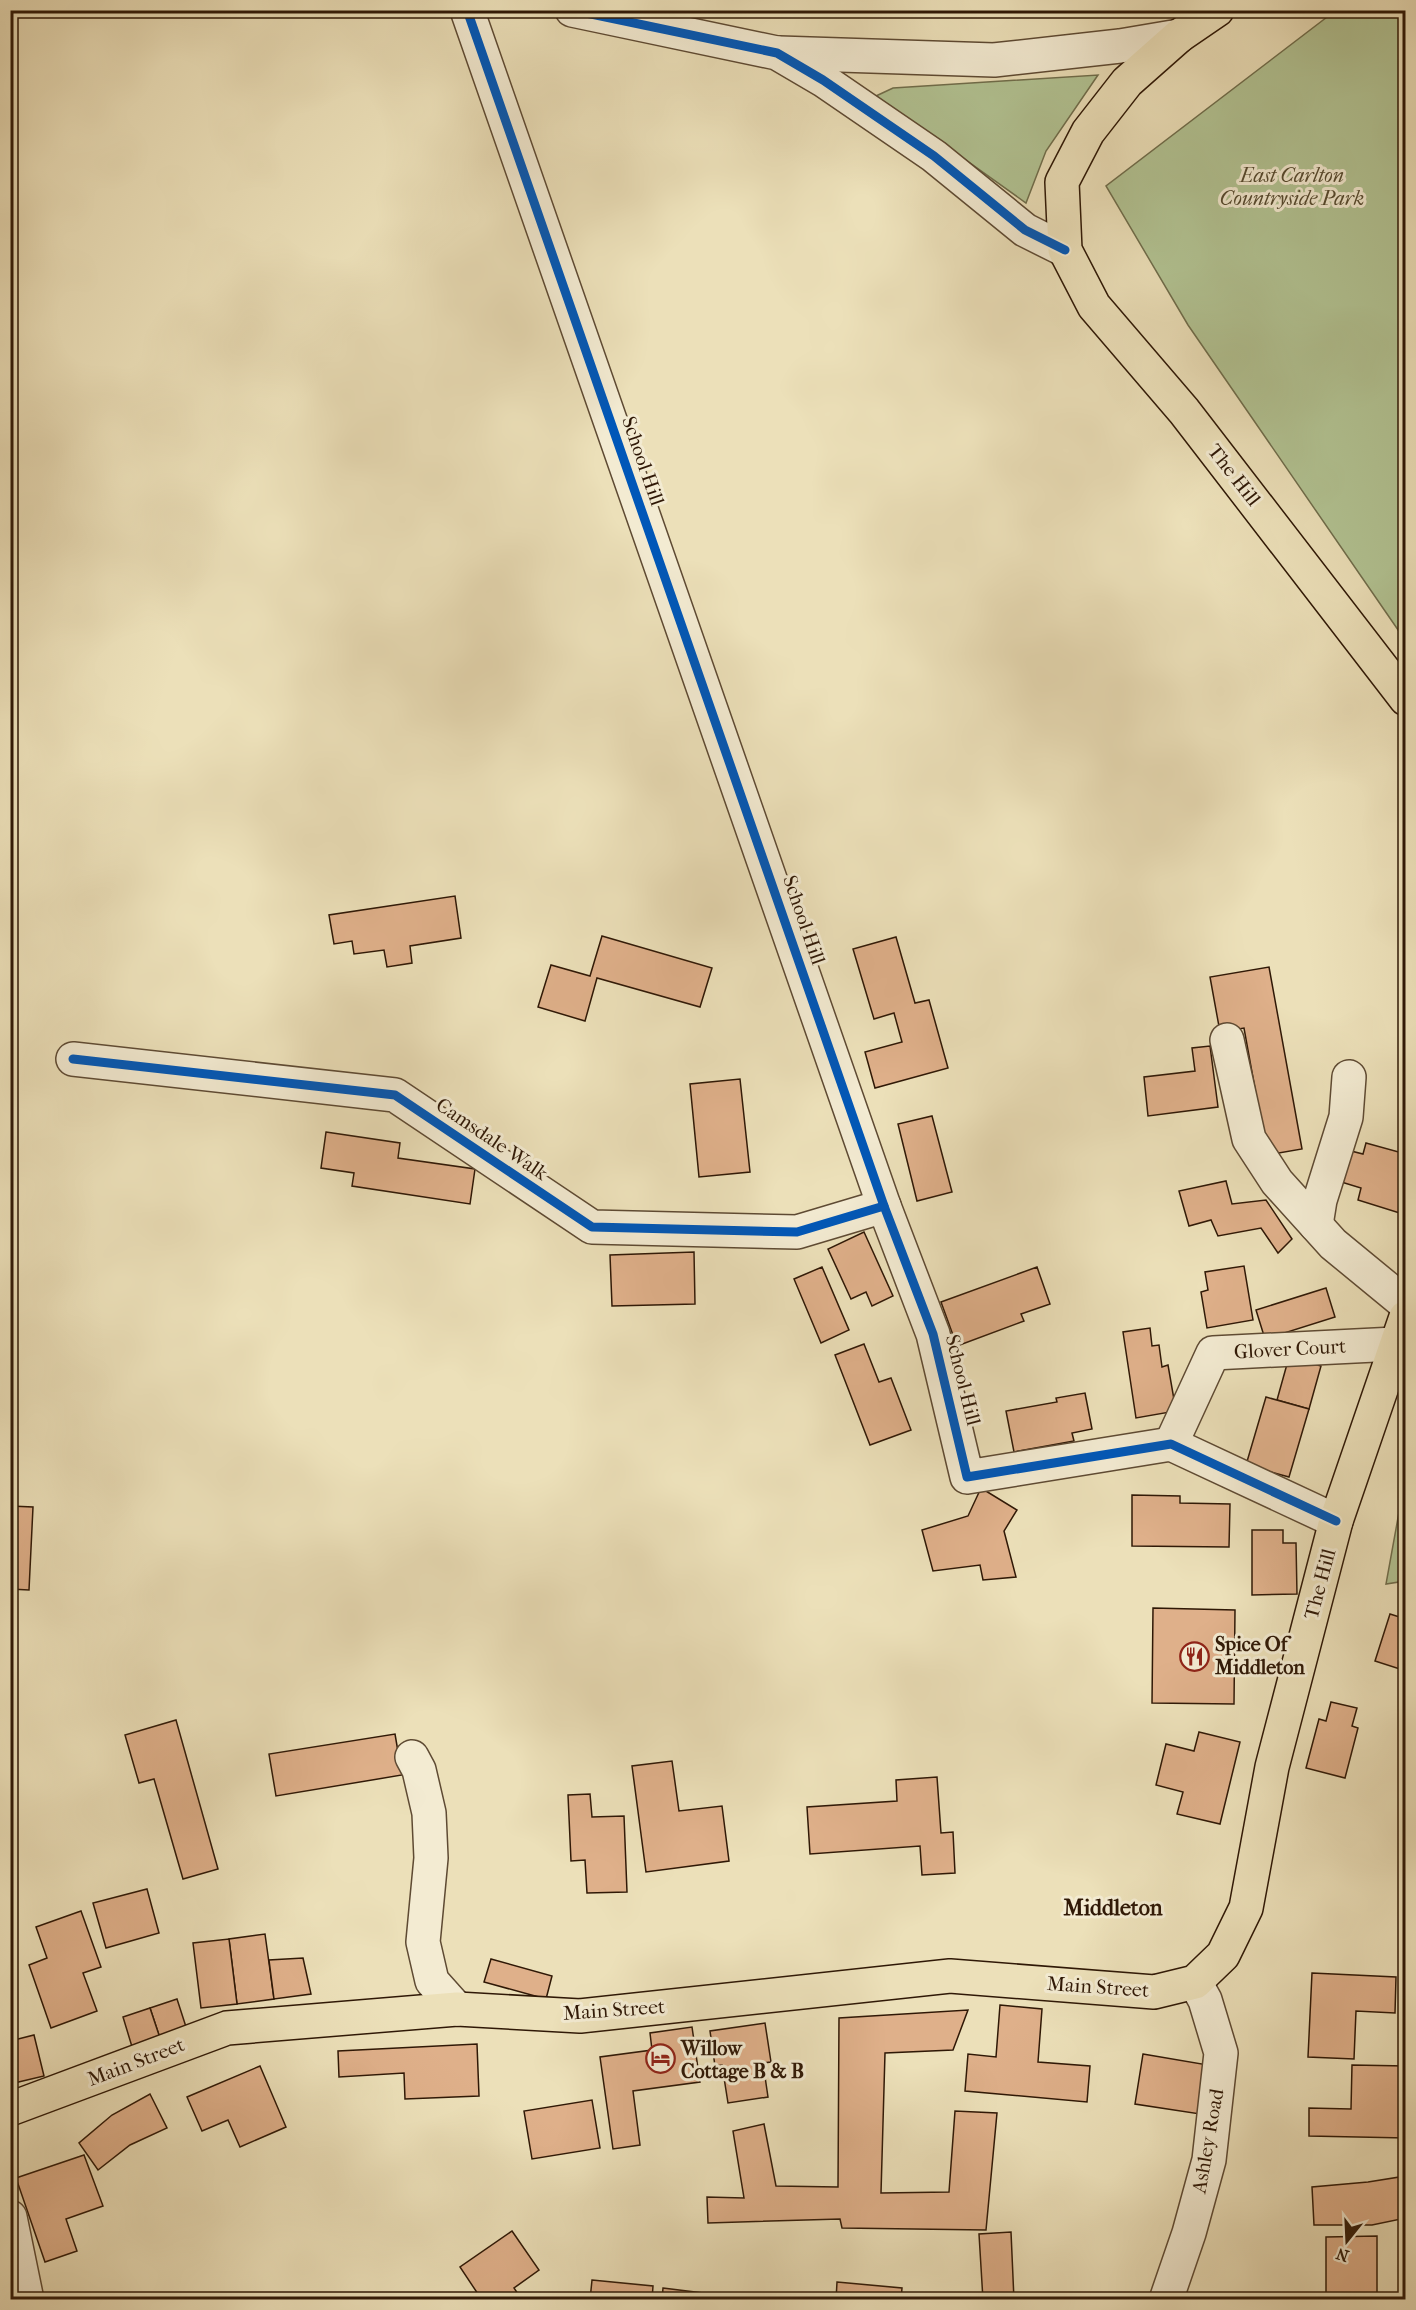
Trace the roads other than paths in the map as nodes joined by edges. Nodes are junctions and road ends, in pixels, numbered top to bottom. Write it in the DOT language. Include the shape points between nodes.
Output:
graph roads {
  1 [pos="467,10"];
  2 [pos="572,10"];
  3 [pos="1217,10"];
  4 [pos="1179,36"];
  5 [pos="777,53"];
  6 [pos="1065,250"];
  7 [pos="1406,699"];
  8 [pos="1227,1040"];
  9 [pos="73,1059"];
  10 [pos="1350,1077"];
  11 [pos="884,1206"];
  12 [pos="1316,1225"];
  13 [pos="1406,1305"];
  14 [pos="1400,1331"];
  15 [pos="1171,1444"];
  16 [pos="1336,1521"];
  17 [pos="412,1757"];
  18 [pos="1195,1982"];
  19 [pos="457,2009"];
  20 [pos="10,2109"];
  21 [pos="10,2217"];
  22 [pos="27,2300"];
  23 [pos="1166,2300"];
  1 -- 11 [label="street, School Hill"];
  2 -- 5 [label="street"];
  3 -- 4 [label="main road"];
  4 -- 5 [label="street" via="994,60"];
  4 -- 6 [label="main road" via="1127,82 1088,132 1062,182"];
  5 -- 6 [label="street" via="934,156 1025,230"];
  6 -- 7 [label="main road, The Hill" via="1094,306 1184,411"];
  8 -- 12 [label="street" via="1249,1139 1277,1182"];
  9 -- 11 [label="street, Camsdale Walk" via="395,1095 592,1227 797,1232"];
  10 -- 12 [label="street" via="1346,1116"];
  11 -- 15 [label="street, School Hill" via="933,1334 967,1477"];
  12 -- 13 [label="street"];
  14 -- 15 [label="street, Glover Court" via="1214,1353"];
  14 -- 16 [label="main road, The Hill"];
  15 -- 16 [label="street"];
  16 -- 18 [label="main road, The Hill" via="1272,1767 1246,1908 1223,1955"];
  17 -- 19 [label="street" via="429,1813 431,1858 423,1942 432,1981"];
  18 -- 19 [label="main road, Main Street" via="1154,1992 950,1976 580,2016"];
  18 -- 23 [label="street, Ashley Road" via="1205,2000 1221,2053 1209,2160"];
  19 -- 20 [label="main road, Main Street" via="227,2028"];
  21 -- 22 [label="street"];
}
